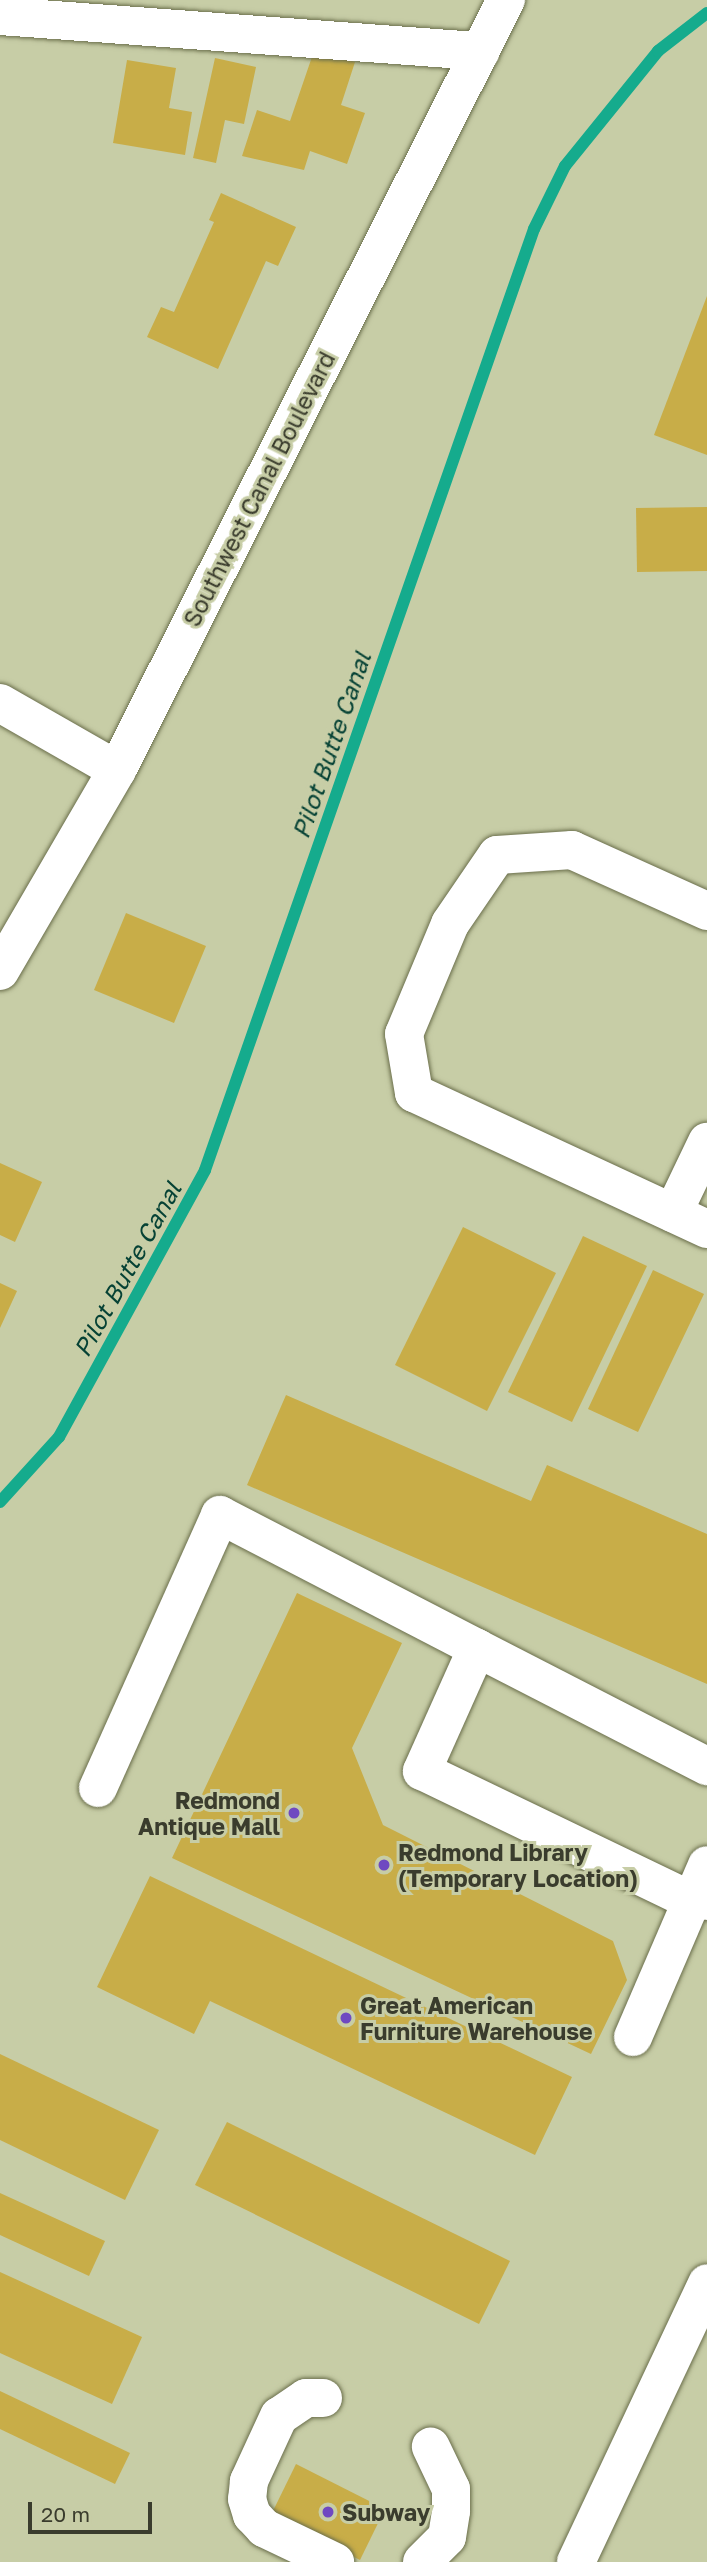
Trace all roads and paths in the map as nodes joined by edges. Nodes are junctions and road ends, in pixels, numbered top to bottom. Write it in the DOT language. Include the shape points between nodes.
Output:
graph roads {
  1 [pos="506,0"];
  2 [pos="0,16"];
  3 [pos="481,51"];
  4 [pos="0,703"];
  5 [pos="117,770"];
  6 [pos="707,911"];
  7 [pos="0,971"];
  8 [pos="707,1142"];
  9 [pos="673,1213"];
  10 [pos="707,1228"];
  11 [pos="477,1648"];
  12 [pos="707,1766"];
  13 [pos="98,1788"];
  14 [pos="707,1865"];
  15 [pos="701,1907"];
  16 [pos="633,2037"];
  17 [pos="707,2283"];
  18 [pos="323,2398"];
  19 [pos="431,2447"];
  20 [pos="335,2562"];
  21 [pos="422,2562"];
  22 [pos="576,2562"];
  1 -- 3 [label="main road, Southwest Canal Boulevard"];
  2 -- 3 [label="main road"];
  3 -- 5 [label="main road, Southwest Canal Boulevard"];
  4 -- 5 [label="main road"];
  5 -- 7 [label="main road, Southwest Canal Boulevard"];
  6 -- 9 [label="main road" via="572,850 497,855 450,924 404,1034 414,1093"];
  8 -- 9 [label="main road"];
  9 -- 10 [label="main road"];
  11 -- 12 [label="main road"];
  11 -- 13 [label="main road" via="220,1515"];
  11 -- 15 [label="main road" via="422,1771"];
  14 -- 15 [label="main road"];
  15 -- 16 [label="main road"];
  17 -- 22 [label="main road"];
  18 -- 20 [label="main road" via="306,2398 279,2416 249,2481 247,2499 252,2515 264,2528"];
  19 -- 21 [label="main road" via="451,2489 451,2511 447,2537"];
}
